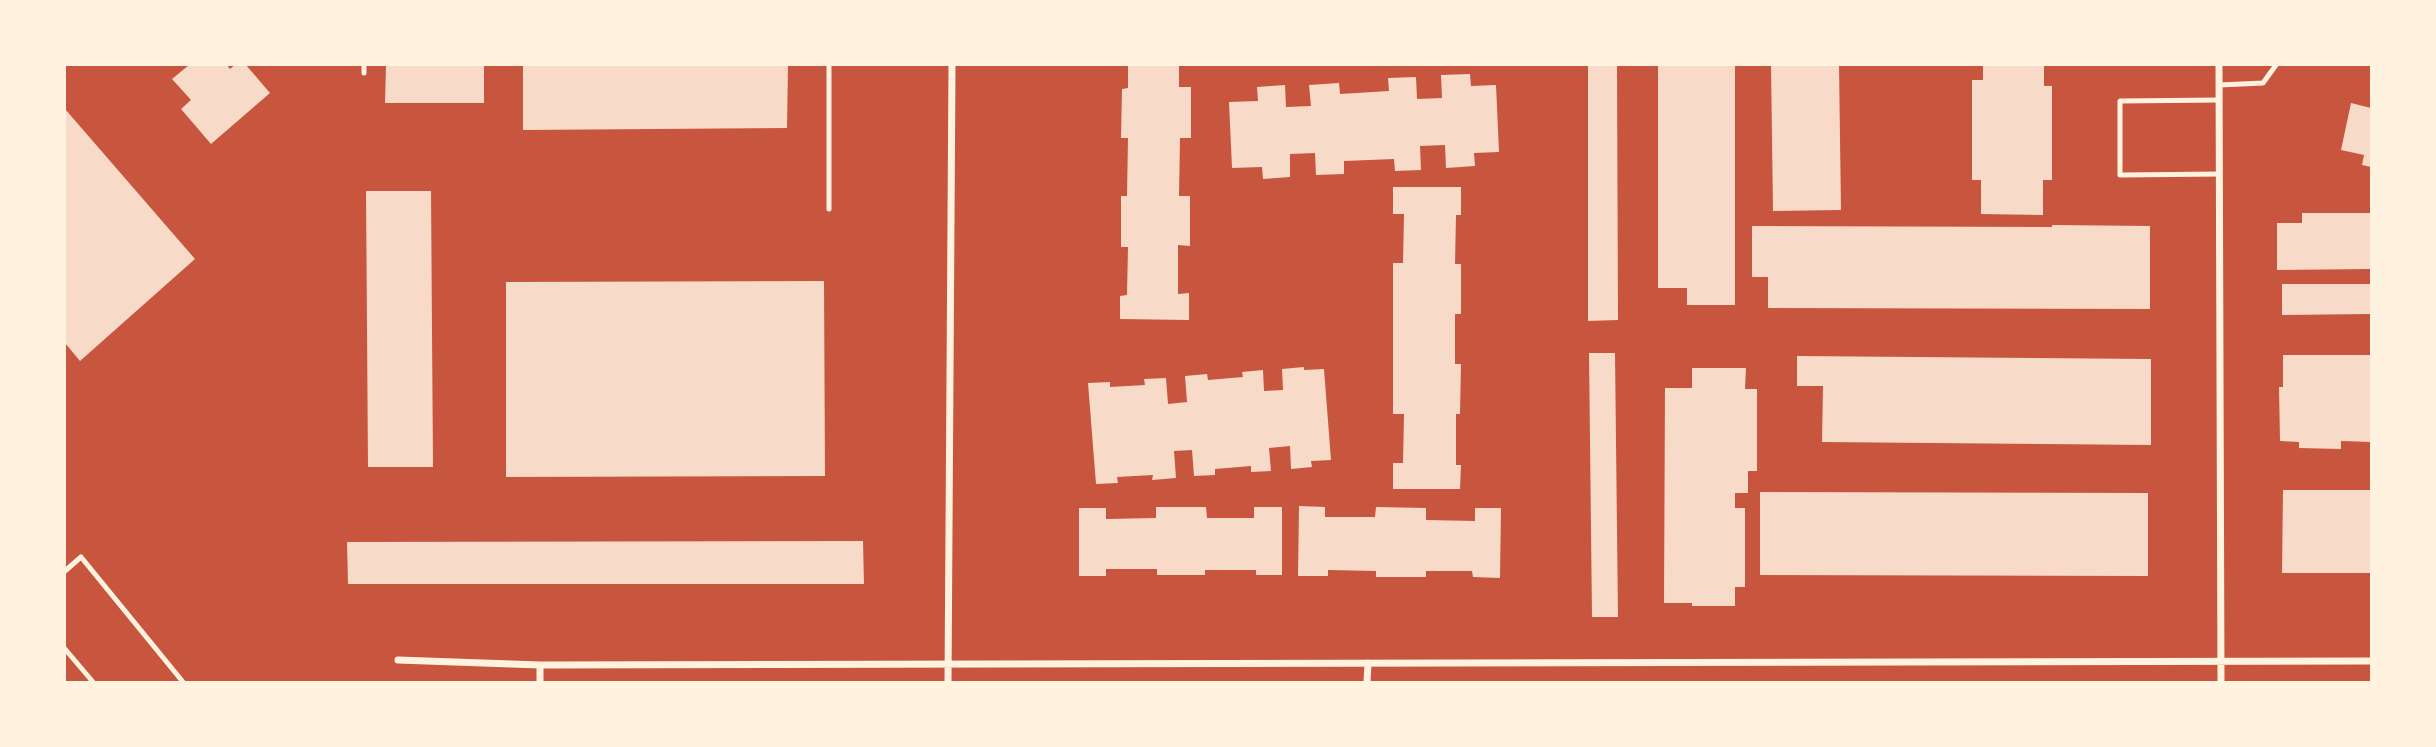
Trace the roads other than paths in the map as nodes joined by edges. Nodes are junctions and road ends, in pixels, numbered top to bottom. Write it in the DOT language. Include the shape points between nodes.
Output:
graph roads {
  1 [pos="364,65"];
  2 [pos="829,65"];
  3 [pos="952,65"];
  4 [pos="2219,65"];
  5 [pos="2276,65"];
  6 [pos="364,73"];
  7 [pos="2219,85"];
  8 [pos="2219,100"];
  9 [pos="2220,174"];
  10 [pos="829,209"];
  11 [pos="65,571"];
  12 [pos="65,649"];
  13 [pos="398,660"];
  14 [pos="2371,661"];
  15 [pos="2221,662"];
  16 [pos="948,663"];
  17 [pos="1368,663"];
  18 [pos="540,665"];
  19 [pos="93,682"];
  20 [pos="183,682"];
  21 [pos="540,682"];
  22 [pos="948,682"];
  23 [pos="1367,682"];
  24 [pos="2221,682"];
  1 -- 6 [label="lane"];
  2 -- 10 [label="lane"];
  3 -- 16 [label="street"];
  4 -- 7 [label="street"];
  5 -- 7 [label="lane" via="2263,83"];
  7 -- 8 [label="street"];
  8 -- 9 [label="street"];
  8 -- 9 [label="lane" via="2120,101 2120,175"];
  9 -- 15 [label="street"];
  11 -- 20 [label="lane" via="80,557"];
  12 -- 19 [label="lane"];
  13 -- 18 [label="street"];
  14 -- 15 [label="street"];
  15 -- 17 [label="street"];
  15 -- 24 [label="street"];
  16 -- 17 [label="street"];
  16 -- 18 [label="street"];
  16 -- 22 [label="street"];
  17 -- 23 [label="street"];
  18 -- 21 [label="street"];
}
